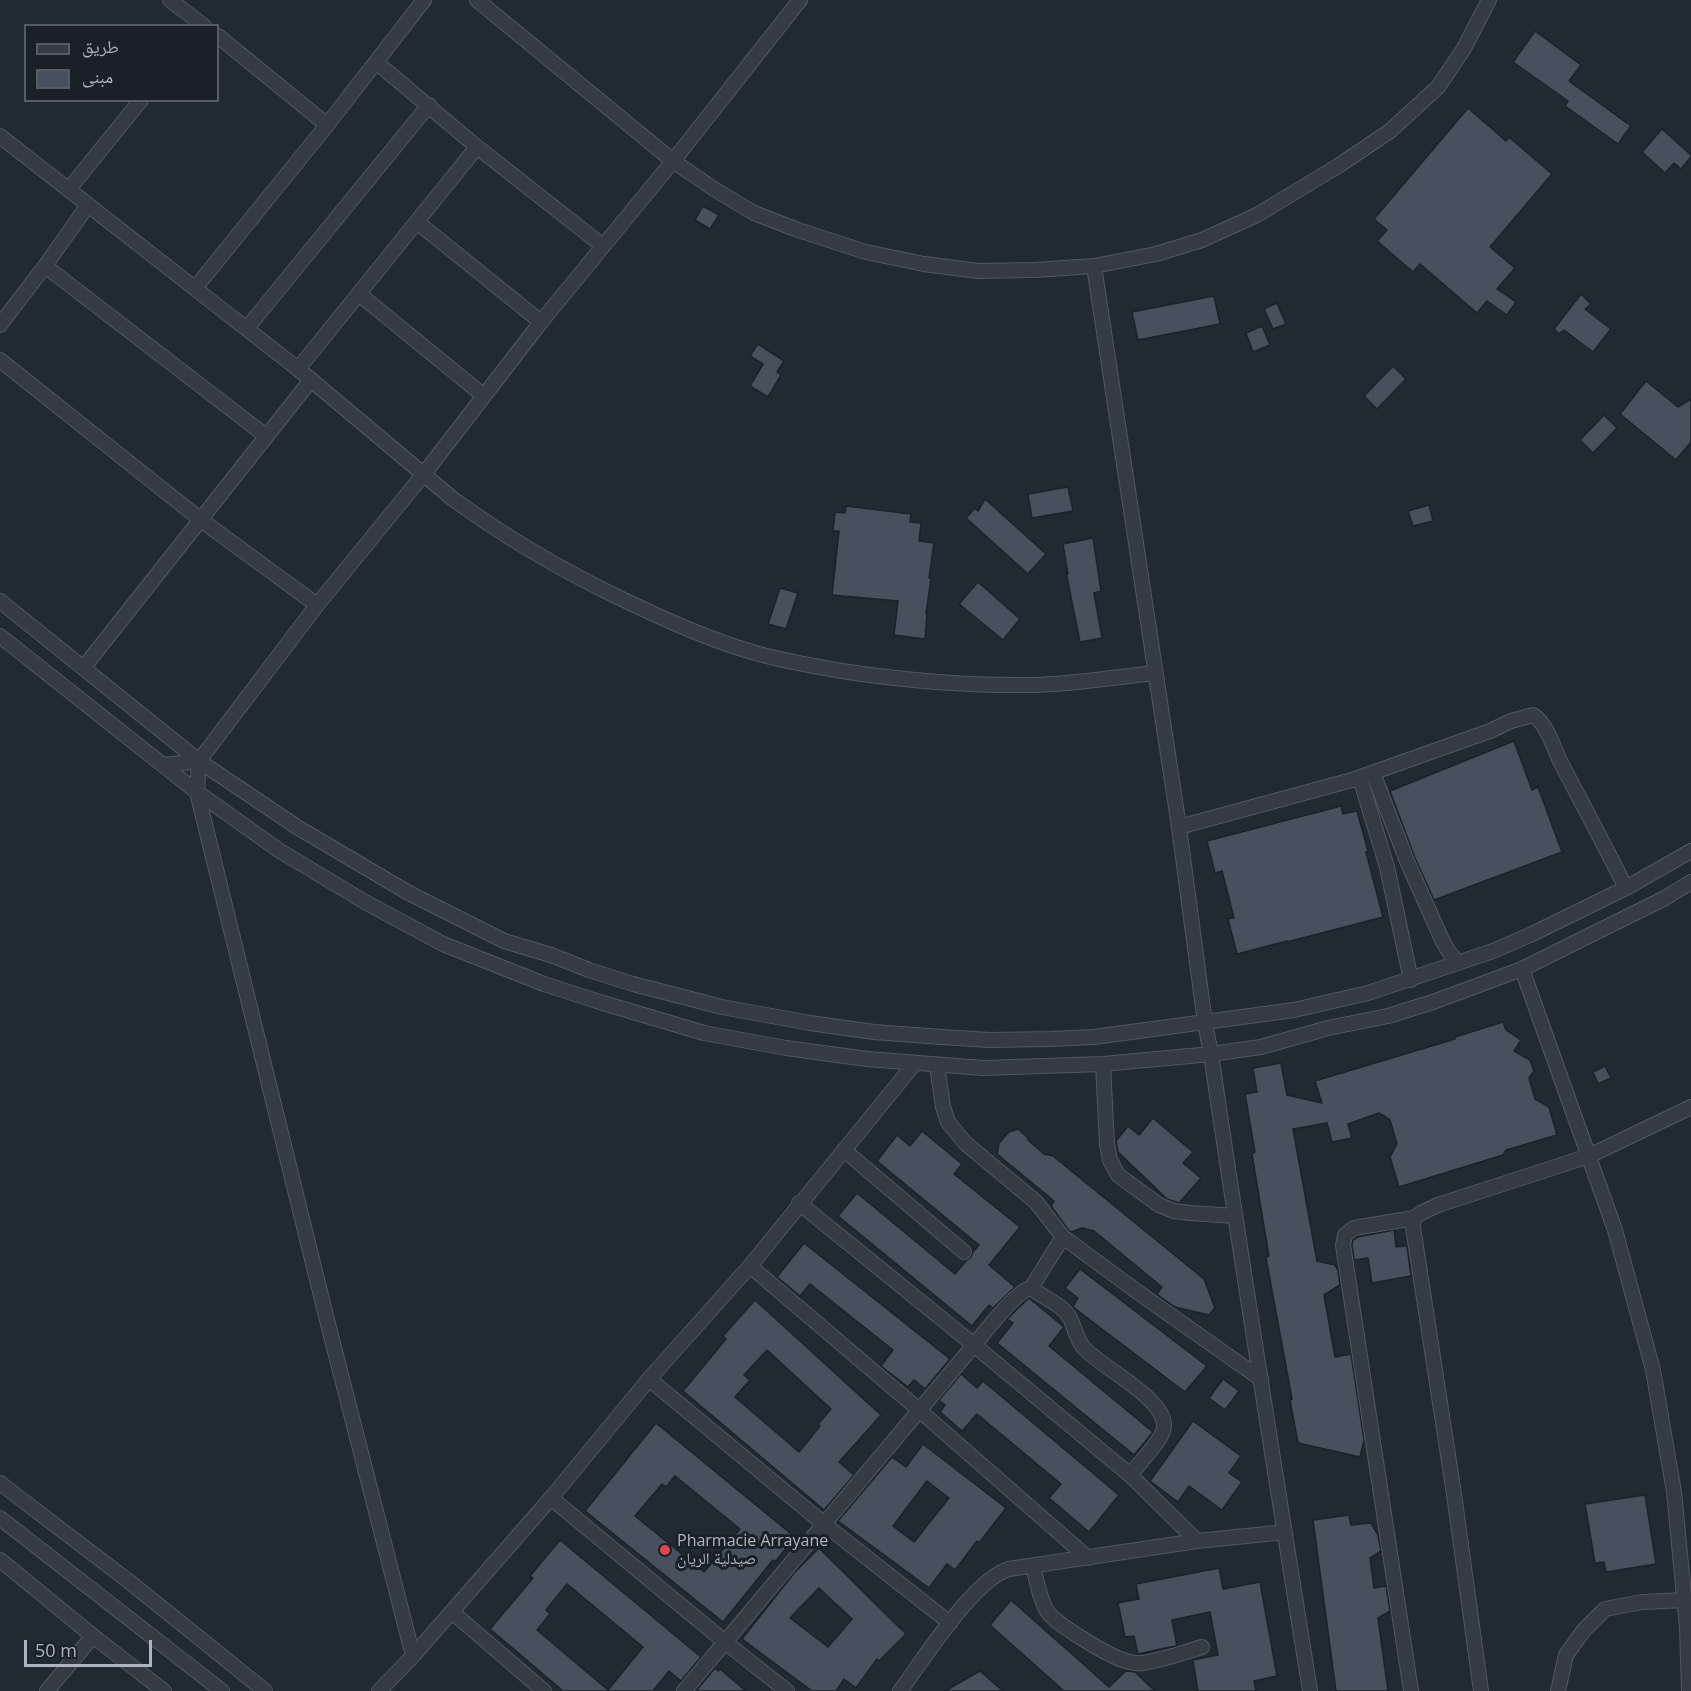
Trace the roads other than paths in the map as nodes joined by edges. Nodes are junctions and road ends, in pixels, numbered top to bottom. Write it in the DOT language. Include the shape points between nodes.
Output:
graph roads {
  1 [pos="170,0"];
  2 [pos="424,0"];
  3 [pos="477,0"];
  4 [pos="800,0"];
  5 [pos="1490,0"];
  6 [pos="202,24"];
  7 [pos="219,37"];
  8 [pos="376,62"];
  9 [pos="139,102"];
  10 [pos="429,105"];
  11 [pos="327,125"];
  12 [pos="0,136"];
  13 [pos="477,147"];
  14 [pos="673,161"];
  15 [pos="69,189"];
  16 [pos="88,205"];
  17 [pos="417,222"];
  18 [pos="603,246"];
  19 [pos="45,266"];
  20 [pos="1094,266"];
  21 [pos="196,287"];
  22 [pos="359,294"];
  23 [pos="541,322"];
  24 [pos="0,325"];
  25 [pos="247,328"];
  26 [pos="0,360"];
  27 [pos="298,369"];
  28 [pos="311,380"];
  29 [pos="484,396"];
  30 [pos="266,436"];
  31 [pos="423,475"];
  32 [pos="201,520"];
  33 [pos="0,601"];
  34 [pos="317,605"];
  35 [pos="0,636"];
  36 [pos="84,667"];
  37 [pos="1156,673"];
  38 [pos="200,761"];
  39 [pos="163,765"];
  40 [pos="1366,775"];
  41 [pos="197,792"];
  42 [pos="1179,827"];
  43 [pos="1691,851"];
  44 [pos="1407,861"];
  45 [pos="1387,867"];
  46 [pos="1691,882"];
  47 [pos="1626,888"];
  48 [pos="1458,963"];
  49 [pos="1522,969"];
  50 [pos="1411,980"];
  51 [pos="1205,1023"];
  52 [pos="1211,1054"];
  53 [pos="915,1063"];
  54 [pos="1103,1064"];
  55 [pos="938,1065"];
  56 [pos="1691,1107"];
  57 [pos="844,1150"];
  58 [pos="1589,1156"];
  59 [pos="799,1203"];
  60 [pos="1235,1216"];
  61 [pos="1414,1218"];
  62 [pos="1063,1237"];
  63 [pos="964,1252"];
  64 [pos="750,1266"];
  65 [pos="1031,1288"];
  66 [pos="974,1345"];
  67 [pos="649,1379"];
  68 [pos="1261,1379"];
  69 [pos="919,1410"];
  70 [pos="1130,1475"];
  71 [pos="0,1483"];
  72 [pos="551,1498"];
  73 [pos="0,1518"];
  74 [pos="824,1524"];
  75 [pos="1285,1532"];
  76 [pos="1197,1541"];
  77 [pos="1088,1558"];
  78 [pos="0,1560"];
  79 [pos="1033,1566"];
  80 [pos="1684,1599"];
  81 [pos="452,1612"];
  82 [pos="950,1623"];
  83 [pos="93,1635"];
  84 [pos="725,1642"];
  85 [pos="1202,1647"];
  86 [pos="413,1656"];
  87 [pos="901,1690"];
  88 [pos="47,1691"];
  89 [pos="164,1691"];
  90 [pos="222,1691"];
  91 [pos="265,1691"];
  92 [pos="379,1691"];
  93 [pos="544,1691"];
  94 [pos="684,1691"];
  95 [pos="788,1691"];
  96 [pos="1310,1691"];
  97 [pos="1411,1691"];
  98 [pos="1481,1691"];
  99 [pos="1558,1691"];
  100 [pos="1689,1691"];
  1 -- 6 [label="street"];
  2 -- 8 [label="street"];
  3 -- 14 [label="street"];
  4 -- 14 [label="street"];
  5 -- 20 [label="street" via="1438,87 1390,131 1338,166 1257,215 1202,240"];
  7 -- 11 [label="street"];
  8 -- 10 [label="street"];
  8 -- 11 [label="street"];
  9 -- 15 [label="street"];
  10 -- 13 [label="street"];
  10 -- 25 [label="street"];
  11 -- 21 [label="street"];
  12 -- 15 [label="street"];
  13 -- 17 [label="street"];
  13 -- 18 [label="street"];
  14 -- 18 [label="street"];
  14 -- 20 [label="street" via="754,213 866,252 978,270"];
  15 -- 16 [label="street"];
  16 -- 19 [label="street"];
  16 -- 21 [label="street"];
  17 -- 22 [label="street"];
  17 -- 23 [label="street"];
  18 -- 23 [label="street"];
  19 -- 24 [label="street"];
  19 -- 30 [label="street"];
  20 -- 37 [label="street"];
  21 -- 25 [label="street"];
  22 -- 27 [label="street"];
  22 -- 29 [label="street"];
  23 -- 29 [label="street"];
  25 -- 27 [label="street"];
  26 -- 32 [label="street"];
  27 -- 28 [label="street"];
  28 -- 30 [label="street"];
  28 -- 31 [label="street"];
  29 -- 31 [label="street"];
  30 -- 32 [label="street"];
  31 -- 34 [label="street"];
  31 -- 37 [label="street" via="478,518 588,583 705,637 760,654 902,680 968,684 1035,685"];
  32 -- 34 [label="street"];
  32 -- 36 [label="street"];
  33 -- 36 [label="street"];
  34 -- 38 [label="street"];
  35 -- 39 [label="street"];
  36 -- 38 [label="street"];
  37 -- 42 [label="street"];
  38 -- 39 [label="street"];
  38 -- 41 [label="street"];
  38 -- 51 [label="street" via="297,827 407,892 504,941 633,984 782,1018 874,1032 989,1040 1094,1037"];
  39 -- 41 [label="street"];
  40 -- 42 [label="street"];
  40 -- 44 [label="street"];
  40 -- 45 [label="street"];
  40 -- 47 [label="street" via="1533,715 1545,727"];
  41 -- 53 [label="street" via="280,851 365,902 443,944 544,984 704,1033 786,1048"];
  41 -- 86 [label="street"];
  42 -- 51 [label="street"];
  43 -- 47 [label="street"];
  44 -- 45 [label="street"];
  44 -- 48 [label="street" via="1445,947"];
  45 -- 50 [label="street"];
  46 -- 49 [label="street"];
  47 -- 48 [label="street" via="1493,951"];
  48 -- 50 [label="street"];
  49 -- 52 [label="street" via="1388,1016 1261,1047"];
  49 -- 58 [label="street"];
  50 -- 51 [label="street" via="1294,1010"];
  51 -- 52 [label="street"];
  52 -- 54 [label="street"];
  52 -- 60 [label="street"];
  53 -- 55 [label="street"];
  53 -- 57 [label="street"];
  54 -- 55 [label="street" via="982,1068"];
  54 -- 60 [label="street" via="1107,1144 1118,1174 1159,1205 1174,1211"];
  55 -- 62 [label="street" via="943,1107 954,1132 1036,1202"];
  56 -- 58 [label="street"];
  57 -- 59 [label="street"];
  57 -- 63 [label="street"];
  58 -- 61 [label="street" via="1438,1205"];
  58 -- 80 [label="street" via="1615,1230 1653,1370 1674,1492"];
  59 -- 64 [label="street"];
  59 -- 66 [label="street"];
  60 -- 68 [label="street"];
  61 -- 97 [label="street" via="1354,1228 1345,1235 1343,1245"];
  61 -- 98 [label="street"];
  62 -- 65 [label="street"];
  62 -- 68 [label="street"];
  64 -- 67 [label="street"];
  64 -- 69 [label="street"];
  65 -- 66 [label="street" via="1022,1292"];
  65 -- 70 [label="street" via="1067,1312 1084,1349 1160,1412 1164,1431"];
  66 -- 69 [label="street"];
  66 -- 70 [label="street"];
  67 -- 72 [label="street"];
  67 -- 74 [label="street"];
  68 -- 75 [label="street"];
  69 -- 74 [label="street"];
  69 -- 77 [label="street"];
  70 -- 76 [label="street"];
  71 -- 91 [label="street"];
  72 -- 81 [label="street"];
  72 -- 84 [label="street"];
  73 -- 90 [label="street"];
  74 -- 82 [label="street"];
  74 -- 84 [label="street"];
  75 -- 76 [label="street"];
  75 -- 96 [label="street"];
  76 -- 77 [label="street"];
  77 -- 79 [label="street"];
  78 -- 83 [label="street"];
  79 -- 82 [label="street" via="1004,1571 990,1580"];
  79 -- 85 [label="street" via="1043,1602 1053,1618 1120,1659 1143,1663"];
  80 -- 99 [label="street" via="1605,1609 1566,1655"];
  80 -- 100 [label="street"];
  81 -- 86 [label="street"];
  81 -- 93 [label="street"];
  82 -- 87 [label="street"];
  83 -- 88 [label="street"];
  83 -- 89 [label="street"];
  84 -- 94 [label="street"];
  84 -- 95 [label="street"];
  86 -- 92 [label="street"];
}
